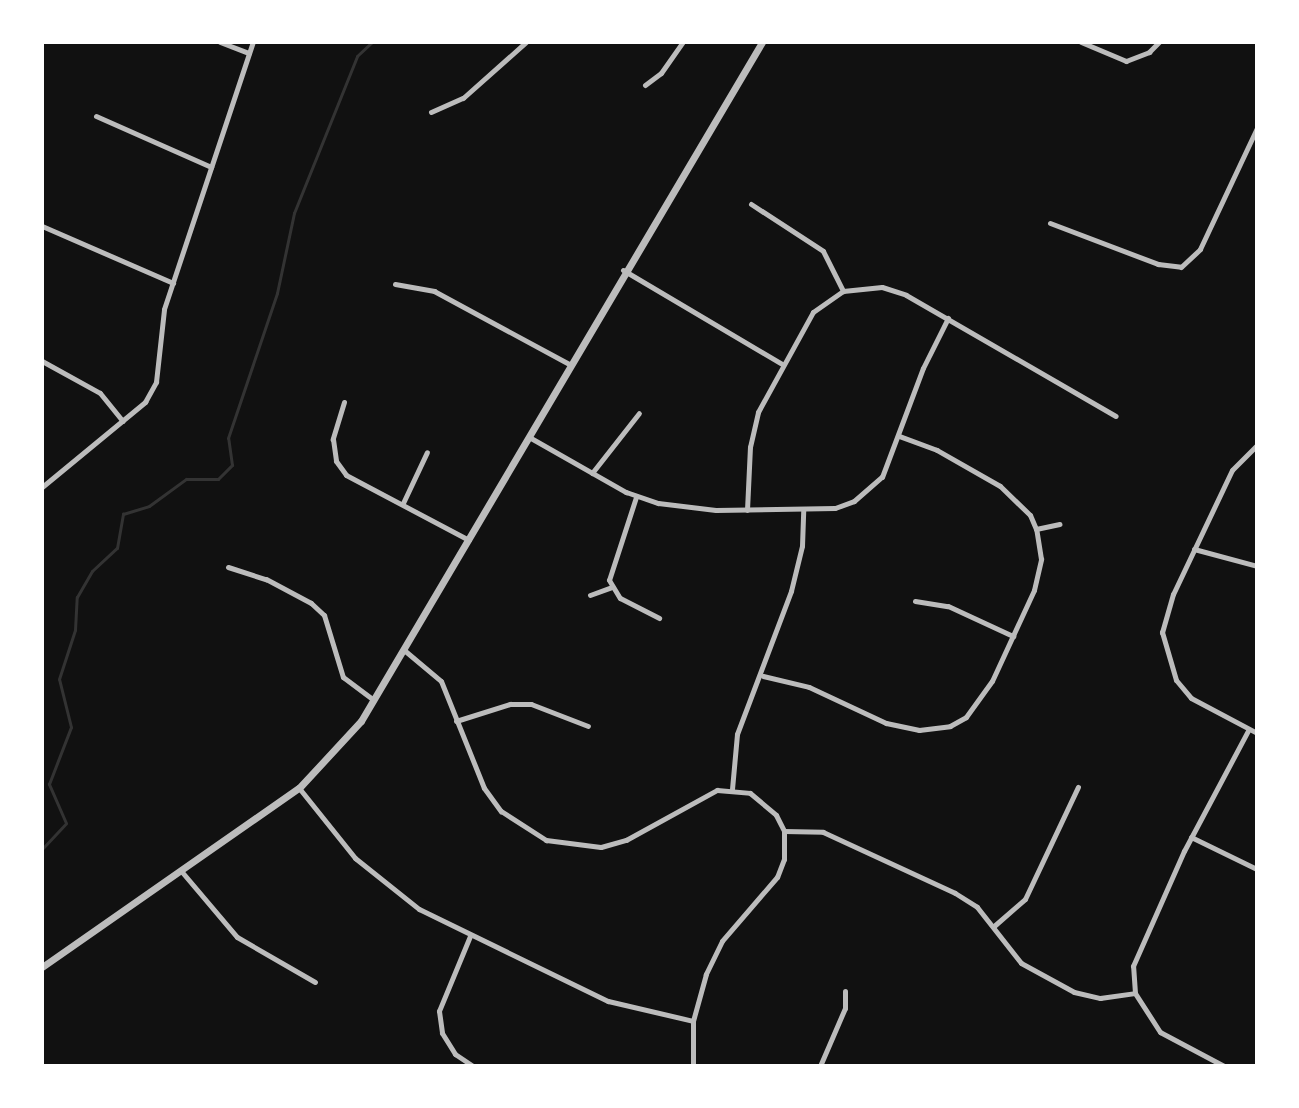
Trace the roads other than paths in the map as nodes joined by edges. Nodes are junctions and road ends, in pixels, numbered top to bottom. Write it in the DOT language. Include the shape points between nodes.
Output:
graph roads {
  1 [pos="220,42"];
  2 [pos="253,42"];
  3 [pos="526,42"];
  4 [pos="683,42"];
  5 [pos="762,42"];
  6 [pos="1081,42"];
  7 [pos="1159,42"];
  8 [pos="249,53"];
  9 [pos="645,85"];
  10 [pos="431,112"];
  11 [pos="96,116"];
  12 [pos="1257,128"];
  13 [pos="211,167"];
  14 [pos="751,204"];
  15 [pos="1050,223"];
  16 [pos="42,226"];
  17 [pos="623,270"];
  18 [pos="173,283"];
  19 [pos="395,284"];
  20 [pos="843,291"];
  21 [pos="948,318"];
  22 [pos="42,361"];
  23 [pos="569,364"];
  24 [pos="782,364"];
  25 [pos="344,402"];
  26 [pos="639,413"];
  27 [pos="1116,416"];
  28 [pos="123,422"];
  29 [pos="899,436"];
  30 [pos="529,437"];
  31 [pos="1257,445"];
  32 [pos="427,452"];
  33 [pos="592,473"];
  34 [pos="42,487"];
  35 [pos="636,497"];
  36 [pos="403,503"];
  37 [pos="747,510"];
  38 [pos="803,510"];
  39 [pos="1059,524"];
  40 [pos="1036,529"];
  41 [pos="469,540"];
  42 [pos="1194,549"];
  43 [pos="1257,566"];
  44 [pos="228,567"];
  45 [pos="612,587"];
  46 [pos="590,595"];
  47 [pos="915,601"];
  48 [pos="659,618"];
  49 [pos="1013,636"];
  50 [pos="404,650"];
  51 [pos="763,676"];
  52 [pos="373,700"];
  53 [pos="456,721"];
  54 [pos="588,726"];
  55 [pos="1249,729"];
  56 [pos="1257,733"];
  57 [pos="1078,787"];
  58 [pos="299,788"];
  59 [pos="732,789"];
  60 [pos="784,831"];
  61 [pos="1191,837"];
  62 [pos="1257,869"];
  63 [pos="182,872"];
  64 [pos="994,926"];
  65 [pos="470,936"];
  66 [pos="42,967"];
  67 [pos="315,982"];
  68 [pos="845,991"];
  69 [pos="1135,993"];
  70 [pos="693,1021"];
  71 [pos="1221,1065"];
  72 [pos="473,1066"];
  73 [pos="693,1066"];
  74 [pos="820,1066"];
  1 -- 8 [label="street"];
  2 -- 8 [label="street"];
  3 -- 10 [label="street" via="463,98"];
  4 -- 9 [label="street" via="661,73"];
  5 -- 17 [label="street"];
  6 -- 7 [label="street" via="1126,61"];
  8 -- 13 [label="street"];
  11 -- 13 [label="street"];
  12 -- 15 [label="street" via="1200,249 1181,267 1158,264"];
  13 -- 18 [label="street"];
  14 -- 20 [label="street" via="823,251"];
  16 -- 18 [label="street"];
  17 -- 23 [label="street"];
  17 -- 24 [label="street"];
  18 -- 28 [label="street" via="156,382 145,402"];
  19 -- 23 [label="street" via="434,291"];
  20 -- 21 [label="street" via="882,287"];
  20 -- 24 [label="street" via="813,312"];
  21 -- 27 [label="street"];
  21 -- 29 [label="street"];
  22 -- 28 [label="street" via="100,393"];
  23 -- 30 [label="street"];
  24 -- 37 [label="street" via="758,412 750,447"];
  25 -- 36 [label="street" via="333,439 336,461 354,482"];
  26 -- 33 [label="street"];
  28 -- 34 [label="street"];
  29 -- 38 [label="street" via="886,470 869,490 835,508"];
  29 -- 40 [label="street" via="937,450 1000,486 1016,498"];
  30 -- 33 [label="street"];
  30 -- 41 [label="street"];
  31 -- 42 [label="street" via="1232,470"];
  32 -- 36 [label="street"];
  33 -- 35 [label="street"];
  35 -- 37 [label="street" via="681,508"];
  35 -- 45 [label="street" via="611,565"];
  36 -- 41 [label="street"];
  37 -- 38 [label="street"];
  38 -- 51 [label="street" via="802,546 791,591 769,638"];
  39 -- 40 [label="street"];
  40 -- 49 [label="street" via="1041,559"];
  41 -- 50 [label="street"];
  42 -- 43 [label="street"];
  42 -- 55 [label="street" via="1166,612 1162,632 1168,659 1191,698"];
  44 -- 52 [label="street" via="266,579 311,603 324,615 343,677"];
  45 -- 46 [label="street"];
  45 -- 48 [label="street" via="620,598"];
  47 -- 49 [label="street" via="948,606"];
  49 -- 51 [label="street" via="976,706 950,726 935,729 902,728 809,687"];
  50 -- 52 [label="street"];
  50 -- 53 [label="street" via="432,669"];
  51 -- 59 [label="street" via="737,734"];
  52 -- 58 [label="street" via="320,770"];
  53 -- 54 [label="street" via="510,704 531,704"];
  53 -- 59 [label="street" via="484,788 512,819 546,840 601,847 626,840 703,795"];
  55 -- 56 [label="street"];
  55 -- 61 [label="street"];
  57 -- 64 [label="street" via="1025,899"];
  58 -- 63 [label="street"];
  58 -- 65 [label="street" via="355,858 385,885"];
  59 -- 60 [label="street" via="764,802"];
  60 -- 64 [label="street" via="814,830 843,840 955,893"];
  60 -- 70 [label="street" via="777,877 722,941"];
  61 -- 62 [label="street"];
  61 -- 69 [label="street" via="1141,939 1133,966"];
  63 -- 66 [label="street"];
  63 -- 67 [label="street" via="237,937"];
  64 -- 69 [label="street" via="1008,949 1036,974 1087,996"];
  65 -- 70 [label="street" via="608,1001"];
  65 -- 72 [label="street" via="439,1011 442,1033 455,1054"];
  68 -- 74 [label="street" via="845,1008"];
  69 -- 71 [label="street" via="1160,1032"];
  70 -- 73 [label="street"];
}
